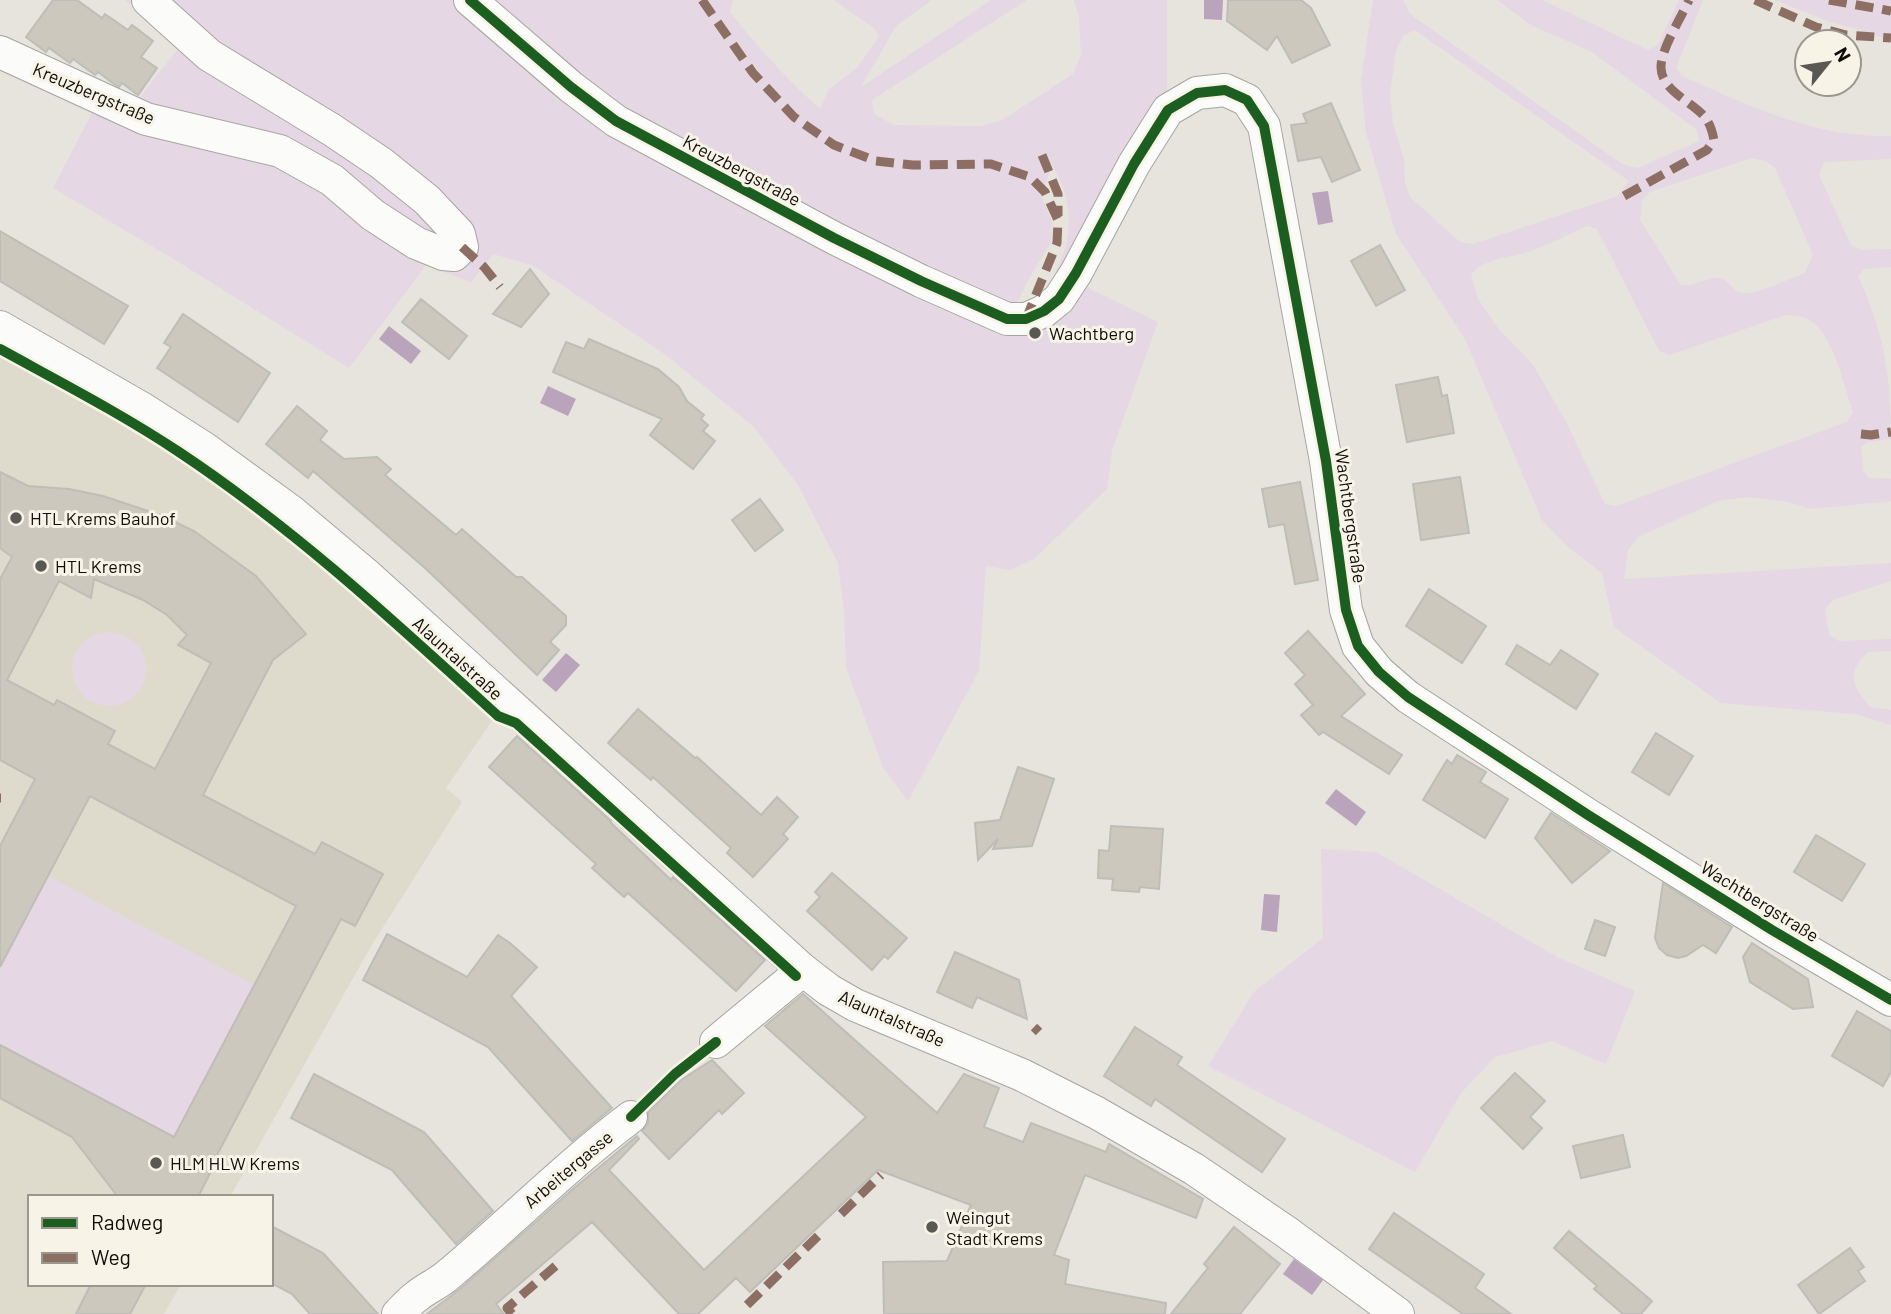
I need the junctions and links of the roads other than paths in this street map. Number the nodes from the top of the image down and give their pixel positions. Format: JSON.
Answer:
{"nodes":[{"id":1,"x":148,"y":0,"type":"edge"},
{"id":2,"x":470,"y":0,"type":"edge"},
{"id":3,"x":0,"y":52,"type":"edge"},
{"id":4,"x":1026,"y":319,"type":"joint"},
{"id":5,"x":0,"y":327,"type":"edge"},
{"id":6,"x":803,"y":970,"type":"junction"},
{"id":7,"x":1891,"y":1000,"type":"edge"},
{"id":8,"x":716,"y":1042,"type":"dead end"},
{"id":9,"x":631,"y":1117,"type":"dead end"},
{"id":10,"x":398,"y":1314,"type":"edge"},
{"id":11,"x":1398,"y":1314,"type":"edge"}],
"edges":[{"from":1,"to":3,"type":"street","name":"Kreuzbergstraße"},
{"from":2,"to":4,"type":"street","name":"Kreuzbergstraße"},
{"from":4,"to":7,"type":"street","name":"Wachtbergstraße"},
{"from":5,"to":6,"type":"street","name":"Alauntalstraße"},
{"from":6,"to":8,"type":"street"},
{"from":6,"to":11,"type":"street","name":"Alauntalstraße"},
{"from":9,"to":10,"type":"street","name":"Arbeitergasse"}]}
